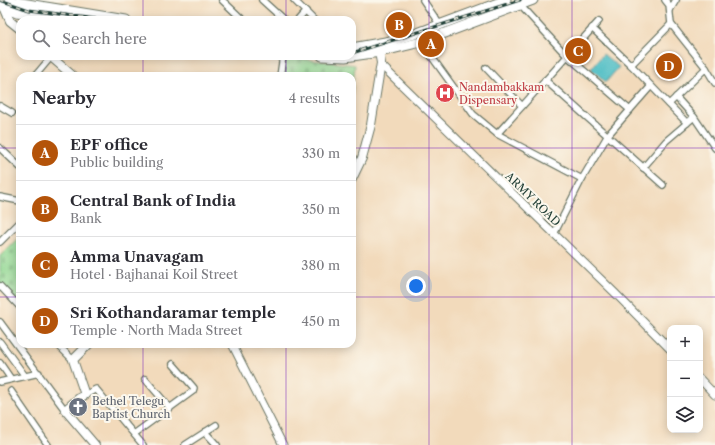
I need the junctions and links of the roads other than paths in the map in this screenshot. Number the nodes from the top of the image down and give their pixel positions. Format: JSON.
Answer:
{"nodes":[{"id":1,"x":222,"y":0,"type":"edge"},
{"id":2,"x":262,"y":0,"type":"edge"},
{"id":3,"x":294,"y":0,"type":"edge"},
{"id":4,"x":424,"y":0,"type":"edge"},
{"id":5,"x":506,"y":0,"type":"edge"},
{"id":6,"x":533,"y":0,"type":"edge"},
{"id":7,"x":665,"y":0,"type":"edge"},
{"id":8,"x":676,"y":0,"type":"edge"},
{"id":9,"x":520,"y":5,"type":"junction"},
{"id":10,"x":3,"y":6,"type":"edge"},
{"id":11,"x":306,"y":11,"type":"junction"},
{"id":12,"x":670,"y":11,"type":"junction"},
{"id":13,"x":37,"y":16,"type":"edge"},
{"id":14,"x":91,"y":16,"type":"edge"},
{"id":15,"x":239,"y":16,"type":"edge"},
{"id":16,"x":280,"y":16,"type":"edge"},
{"id":17,"x":302,"y":16,"type":"edge"},
{"id":18,"x":310,"y":16,"type":"edge"},
{"id":19,"x":599,"y":21,"type":"dead end"},
{"id":20,"x":456,"y":24,"type":"junction"},
{"id":21,"x":671,"y":24,"type":"junction"},
{"id":22,"x":440,"y":25,"type":"junction"},
{"id":23,"x":16,"y":26,"type":"edge"},
{"id":24,"x":592,"y":28,"type":"junction"},
{"id":25,"x":421,"y":42,"type":"junction"},
{"id":26,"x":356,"y":48,"type":"edge"},
{"id":27,"x":379,"y":48,"type":"junction"},
{"id":28,"x":356,"y":54,"type":"edge"},
{"id":29,"x":567,"y":56,"type":"junction"},
{"id":30,"x":48,"y":60,"type":"edge"},
{"id":31,"x":55,"y":60,"type":"edge"},
{"id":32,"x":282,"y":60,"type":"edge"},
{"id":33,"x":381,"y":65,"type":"junction"},
{"id":34,"x":630,"y":65,"type":"junction"},
{"id":35,"x":486,"y":68,"type":"dead end"},
{"id":36,"x":706,"y":68,"type":"junction"},
{"id":37,"x":38,"y":72,"type":"edge"},
{"id":38,"x":69,"y":72,"type":"edge"},
{"id":39,"x":280,"y":72,"type":"edge"},
{"id":40,"x":545,"y":80,"type":"junction"},
{"id":41,"x":715,"y":83,"type":"edge"},
{"id":42,"x":651,"y":86,"type":"junction"},
{"id":43,"x":676,"y":97,"type":"junction"},
{"id":44,"x":669,"y":104,"type":"junction"},
{"id":45,"x":0,"y":106,"type":"edge"},
{"id":46,"x":522,"y":106,"type":"junction"},
{"id":47,"x":630,"y":110,"type":"junction"},
{"id":48,"x":12,"y":113,"type":"dead end"},
{"id":49,"x":694,"y":117,"type":"junction"},
{"id":50,"x":687,"y":123,"type":"junction"},
{"id":51,"x":497,"y":134,"type":"junction"},
{"id":52,"x":608,"y":135,"type":"junction"},
{"id":53,"x":0,"y":148,"type":"edge"},
{"id":54,"x":715,"y":148,"type":"edge"},
{"id":55,"x":16,"y":163,"type":"edge"},
{"id":56,"x":643,"y":168,"type":"junction"},
{"id":57,"x":356,"y":171,"type":"edge"},
{"id":58,"x":582,"y":179,"type":"junction"},
{"id":59,"x":663,"y":185,"type":"dead end"},
{"id":60,"x":0,"y":197,"type":"edge"},
{"id":61,"x":16,"y":200,"type":"edge"},
{"id":62,"x":16,"y":226,"type":"edge"},
{"id":63,"x":554,"y":234,"type":"junction"},
{"id":64,"x":0,"y":242,"type":"edge"},
{"id":65,"x":0,"y":286,"type":"edge"},
{"id":66,"x":16,"y":302,"type":"edge"},
{"id":67,"x":0,"y":322,"type":"edge"},
{"id":68,"x":0,"y":342,"type":"edge"},
{"id":69,"x":16,"y":343,"type":"edge"},
{"id":70,"x":667,"y":346,"type":"edge"},
{"id":71,"x":20,"y":348,"type":"edge"},
{"id":72,"x":61,"y":348,"type":"edge"},
{"id":73,"x":85,"y":348,"type":"edge"},
{"id":74,"x":234,"y":348,"type":"edge"},
{"id":75,"x":73,"y":360,"type":"junction"},
{"id":76,"x":0,"y":363,"type":"edge"},
{"id":77,"x":173,"y":364,"type":"dead end"},
{"id":78,"x":39,"y":373,"type":"junction"},
{"id":79,"x":26,"y":376,"type":"junction"},
{"id":80,"x":11,"y":379,"type":"junction"},
{"id":81,"x":145,"y":379,"type":"dead end"},
{"id":82,"x":0,"y":382,"type":"edge"},
{"id":83,"x":703,"y":382,"type":"edge"},
{"id":84,"x":11,"y":391,"type":"dead end"},
{"id":85,"x":85,"y":395,"type":"junction"},
{"id":86,"x":715,"y":395,"type":"edge"},
{"id":87,"x":170,"y":408,"type":"junction"},
{"id":88,"x":65,"y":410,"type":"junction"},
{"id":89,"x":216,"y":425,"type":"dead end"},
{"id":90,"x":205,"y":432,"type":"junction"},
{"id":91,"x":134,"y":434,"type":"junction"},
{"id":92,"x":48,"y":445,"type":"edge"},
{"id":93,"x":95,"y":445,"type":"edge"},
{"id":94,"x":143,"y":445,"type":"edge"},
{"id":95,"x":184,"y":445,"type":"edge"},
{"id":96,"x":217,"y":445,"type":"edge"},
{"id":97,"x":283,"y":445,"type":"edge"}],
"edges":[{"from":1,"to":15,"type":"street"},
{"from":2,"to":16,"type":"street"},
{"from":3,"to":11,"type":"street"},
{"from":4,"to":22,"type":"street"},
{"from":5,"to":20,"type":"main road"},
{"from":6,"to":9,"type":"main road"},
{"from":7,"to":12,"type":"street"},
{"from":8,"to":12,"type":"street"},
{"from":9,"to":20,"type":"main road"},
{"from":9,"to":29,"type":"street"},
{"from":10,"to":13,"type":"main road"},
{"from":10,"to":14,"type":"main road"},
{"from":10,"to":23,"type":"main road"},
{"from":11,"to":17,"type":"street"},
{"from":11,"to":18,"type":"street"},
{"from":12,"to":21,"type":"street"},
{"from":19,"to":24,"type":"street"},
{"from":20,"to":22,"type":"main road"},
{"from":20,"to":25,"type":"main road"},
{"from":21,"to":34,"type":"street"},
{"from":21,"to":36,"type":"street"},
{"from":22,"to":27,"type":"main road"},
{"from":24,"to":29,"type":"street"},
{"from":24,"to":34,"type":"street"},
{"from":25,"to":27,"type":"main road"},
{"from":25,"to":51,"type":"street"},
{"from":26,"to":27,"type":"main road"},
{"from":27,"to":28,"type":"main road"},
{"from":27,"to":33,"type":"main road"},
{"from":29,"to":40,"type":"street"},
{"from":29,"to":47,"type":"street"},
{"from":30,"to":37,"type":"street"},
{"from":31,"to":38,"type":"main road"},
{"from":32,"to":39,"type":"street"},
{"from":33,"to":57,"type":"main road"},
{"from":33,"to":63,"type":"street","name":"ARMY ROAD"},
{"from":34,"to":42,"type":"street"},
{"from":35,"to":46,"type":"street"},
{"from":36,"to":41,"type":"street"},
{"from":36,"to":43,"type":"street"},
{"from":40,"to":46,"type":"street"},
{"from":40,"to":52,"type":"street"},
{"from":42,"to":44,"type":"street"},
{"from":42,"to":47,"type":"street"},
{"from":43,"to":44,"type":"street"},
{"from":43,"to":49,"type":"street"},
{"from":44,"to":50,"type":"street"},
{"from":45,"to":48,"type":"street"},
{"from":46,"to":51,"type":"street"},
{"from":47,"to":52,"type":"street"},
{"from":49,"to":50,"type":"street"},
{"from":49,"to":54,"type":"street"},
{"from":50,"to":56,"type":"street"},
{"from":51,"to":58,"type":"street"},
{"from":52,"to":56,"type":"street"},
{"from":52,"to":58,"type":"street"},
{"from":53,"to":55,"type":"street"},
{"from":56,"to":59,"type":"street"},
{"from":58,"to":63,"type":"street"},
{"from":60,"to":61,"type":"street"},
{"from":62,"to":64,"type":"street"},
{"from":63,"to":70,"type":"street","name":"ARMY ROAD"},
{"from":65,"to":66,"type":"street"},
{"from":67,"to":69,"type":"street"},
{"from":68,"to":79,"type":"street"},
{"from":71,"to":78,"type":"street"},
{"from":72,"to":75,"type":"street"},
{"from":73,"to":75,"type":"main road"},
{"from":74,"to":97,"type":"street"},
{"from":75,"to":85,"type":"main road"},
{"from":76,"to":80,"type":"street"},
{"from":77,"to":87,"type":"street"},
{"from":78,"to":79,"type":"street"},
{"from":78,"to":88,"type":"street"},
{"from":79,"to":80,"type":"street"},
{"from":80,"to":82,"type":"street"},
{"from":81,"to":87,"type":"street"},
{"from":83,"to":86,"type":"street"},
{"from":84,"to":92,"type":"street"},
{"from":85,"to":88,"type":"main road"},
{"from":85,"to":91,"type":"street"},
{"from":87,"to":91,"type":"street"},
{"from":88,"to":93,"type":"main road"},
{"from":89,"to":90,"type":"street"},
{"from":90,"to":95,"type":"street"},
{"from":90,"to":96,"type":"street"},
{"from":91,"to":94,"type":"street"}]}
